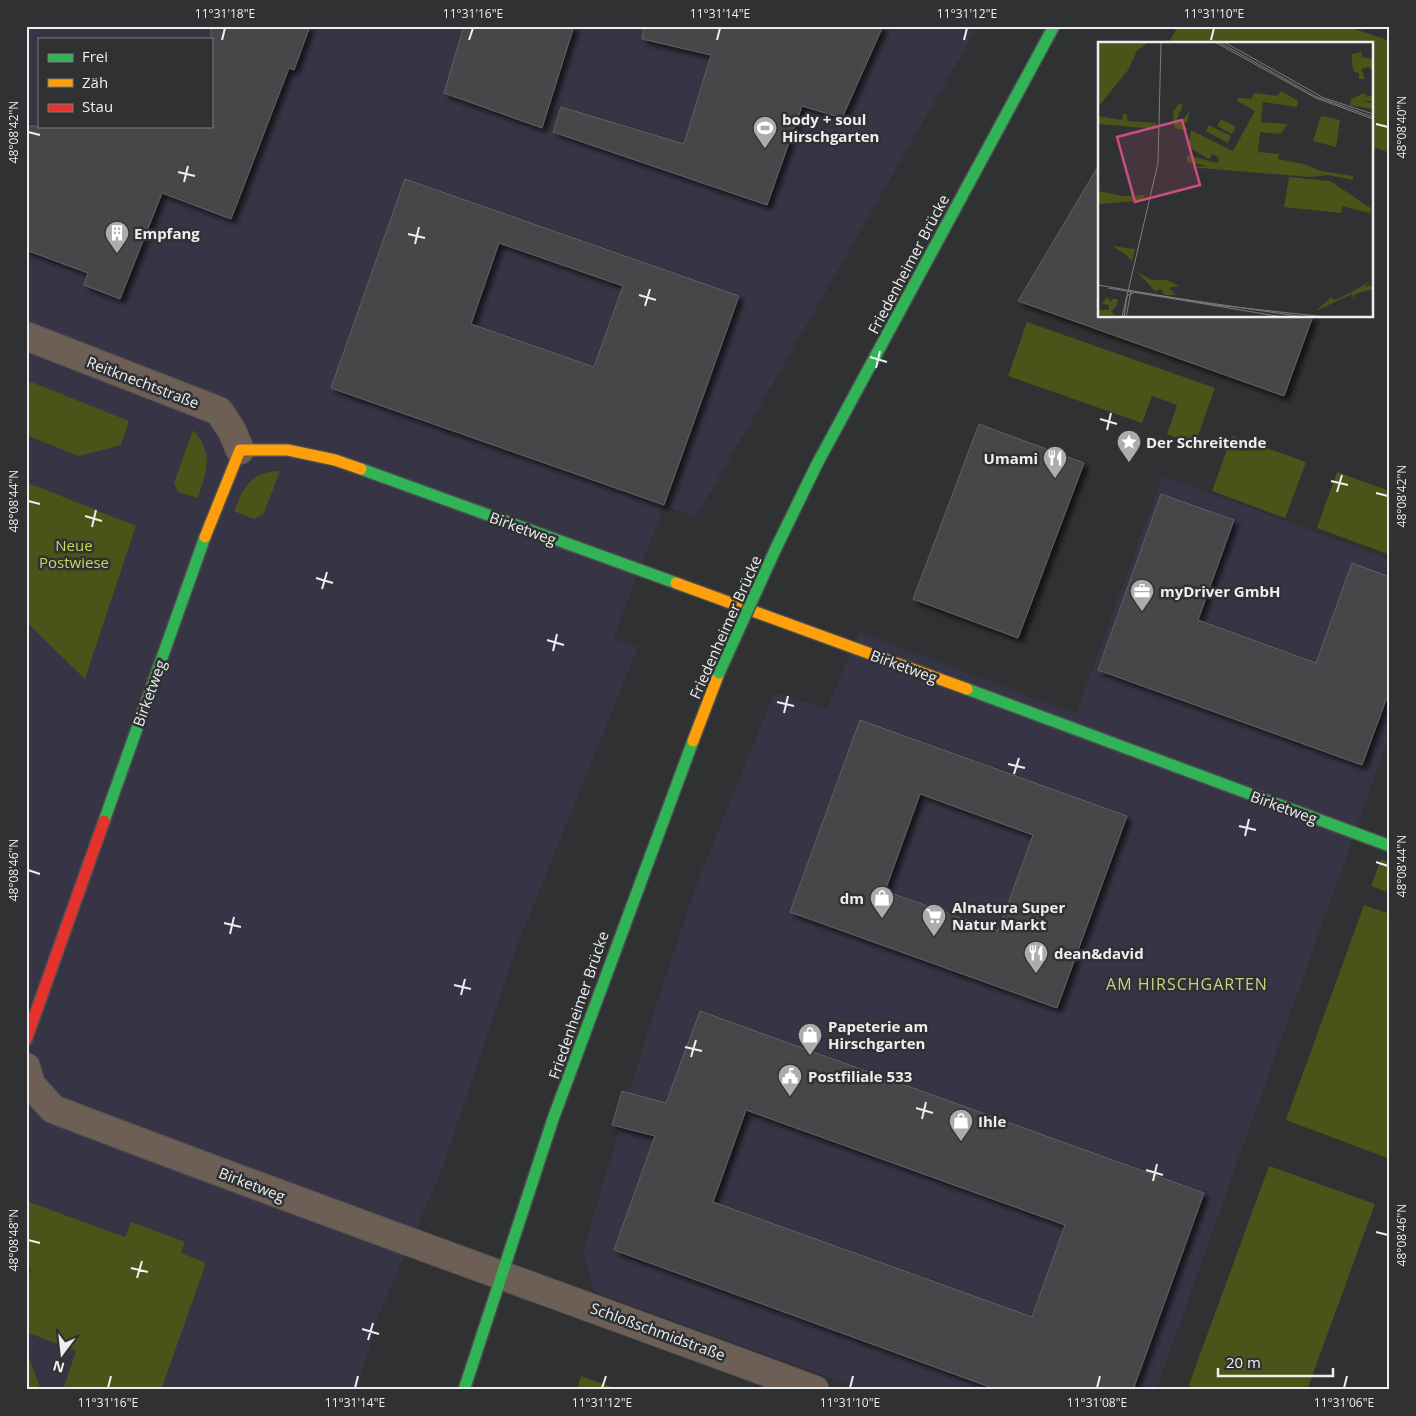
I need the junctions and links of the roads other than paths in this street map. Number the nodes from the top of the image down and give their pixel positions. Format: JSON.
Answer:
{"nodes":[{"id":1,"x":1054,"y":26,"type":"edge"},
{"id":2,"x":26,"y":336,"type":"edge"},
{"id":3,"x":240,"y":450,"type":"junction"},
{"id":4,"x":1390,"y":846,"type":"edge"},
{"id":5,"x":26,"y":1040,"type":"edge"},
{"id":6,"x":26,"y":1067,"type":"edge"},
{"id":7,"x":500,"y":1274,"type":"junction"},
{"id":8,"x":464,"y":1390,"type":"edge"},
{"id":9,"x":815,"y":1390,"type":"edge"}],
"edges":[{"from":1,"to":7,"type":"street","name":"Friedenheimer Brücke","bridge":true},
{"from":2,"to":3,"type":"street","name":"Reitknechtstraße"},
{"from":3,"to":4,"type":"street","name":"Birketweg"},
{"from":3,"to":5,"type":"street","name":"Birketweg"},
{"from":6,"to":7,"type":"street","name":"Birketweg"},
{"from":7,"to":8,"type":"street","name":"Friedenheimer Brücke"},
{"from":7,"to":9,"type":"street","name":"Schloßschmidstraße"}]}
